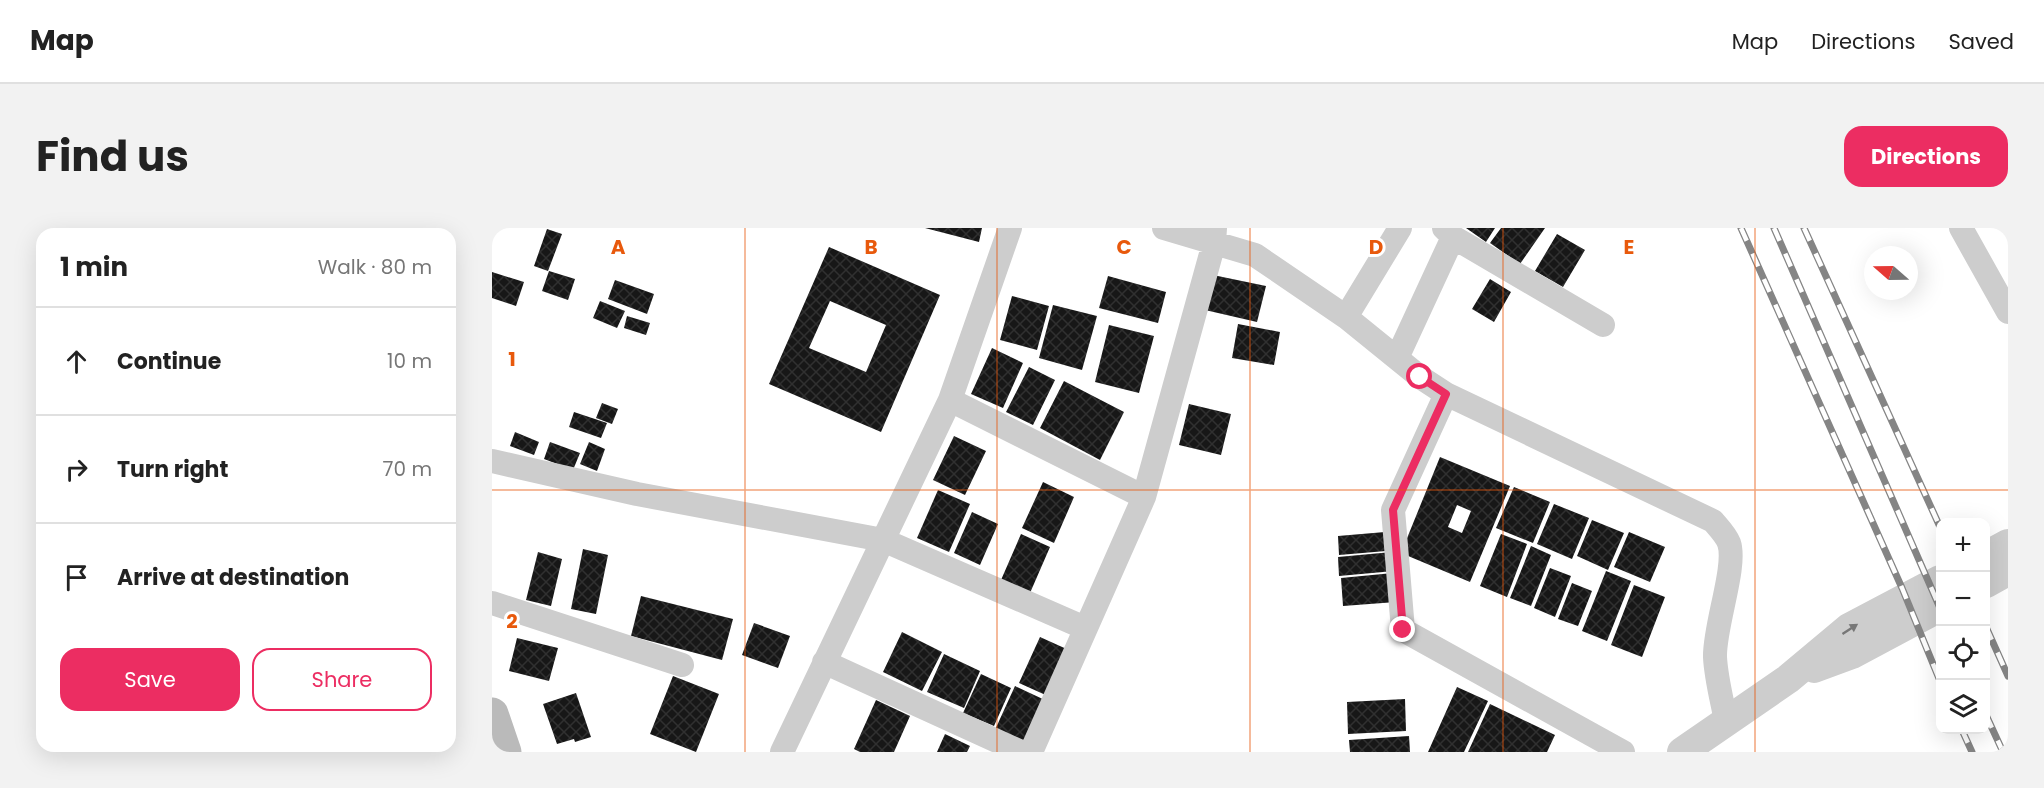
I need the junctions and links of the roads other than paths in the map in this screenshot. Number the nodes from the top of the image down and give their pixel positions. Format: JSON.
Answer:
{"nodes":[{"id":1,"x":1010,"y":228,"type":"edge"},
{"id":2,"x":1164,"y":228,"type":"edge"},
{"id":3,"x":1400,"y":228,"type":"edge"},
{"id":4,"x":1968,"y":232,"type":"edge"},
{"id":5,"x":1448,"y":233,"type":"edge"},
{"id":6,"x":1214,"y":236,"type":"edge"},
{"id":7,"x":2008,"y":312,"type":"edge"},
{"id":8,"x":1346,"y":316,"type":"junction"},
{"id":9,"x":1603,"y":326,"type":"dead end"},
{"id":10,"x":1397,"y":358,"type":"junction"},
{"id":11,"x":1446,"y":394,"type":"junction"},
{"id":12,"x":950,"y":400,"type":"junction"},
{"id":13,"x":492,"y":461,"type":"edge"},
{"id":14,"x":1144,"y":497,"type":"junction"},
{"id":15,"x":883,"y":540,"type":"junction"},
{"id":16,"x":2008,"y":544,"type":"edge"},
{"id":17,"x":1990,"y":554,"type":"edge"},
{"id":18,"x":2008,"y":571,"type":"edge"},
{"id":19,"x":1990,"y":581,"type":"edge"},
{"id":20,"x":1936,"y":583,"type":"edge"},
{"id":21,"x":492,"y":603,"type":"edge"},
{"id":22,"x":1936,"y":610,"type":"edge"},
{"id":23,"x":1085,"y":628,"type":"junction"},
{"id":24,"x":824,"y":662,"type":"junction"},
{"id":25,"x":682,"y":665,"type":"dead end"},
{"id":26,"x":1788,"y":678,"type":"junction"},
{"id":27,"x":492,"y":714,"type":"edge"},
{"id":28,"x":1726,"y":721,"type":"junction"},
{"id":29,"x":505,"y":752,"type":"edge"},
{"id":30,"x":782,"y":752,"type":"edge"},
{"id":31,"x":1022,"y":752,"type":"edge"},
{"id":32,"x":1031,"y":752,"type":"edge"},
{"id":33,"x":1623,"y":752,"type":"edge"},
{"id":34,"x":1682,"y":752,"type":"edge"}],
"edges":[{"from":1,"to":12,"type":"street"},
{"from":2,"to":6,"type":"street"},
{"from":3,"to":8,"type":"street"},
{"from":4,"to":7,"type":"street"},
{"from":5,"to":9,"type":"street"},
{"from":5,"to":10,"type":"street"},
{"from":6,"to":8,"type":"street"},
{"from":6,"to":14,"type":"street"},
{"from":8,"to":10,"type":"street"},
{"from":10,"to":11,"type":"street"},
{"from":11,"to":28,"type":"street"},
{"from":11,"to":33,"type":"street"},
{"from":12,"to":14,"type":"street"},
{"from":12,"to":15,"type":"street"},
{"from":13,"to":15,"type":"street"},
{"from":14,"to":23,"type":"street"},
{"from":15,"to":23,"type":"street"},
{"from":15,"to":24,"type":"street"},
{"from":16,"to":17,"type":"street"},
{"from":18,"to":19,"type":"street"},
{"from":26,"to":20,"type":"street","one_way":true},
{"from":21,"to":25,"type":"street"},
{"from":22,"to":26,"type":"street"},
{"from":23,"to":32,"type":"street"},
{"from":24,"to":30,"type":"street"},
{"from":24,"to":31,"type":"street"},
{"from":26,"to":28,"type":"street"},
{"from":27,"to":29,"type":"main road"},
{"from":28,"to":34,"type":"street"}]}
